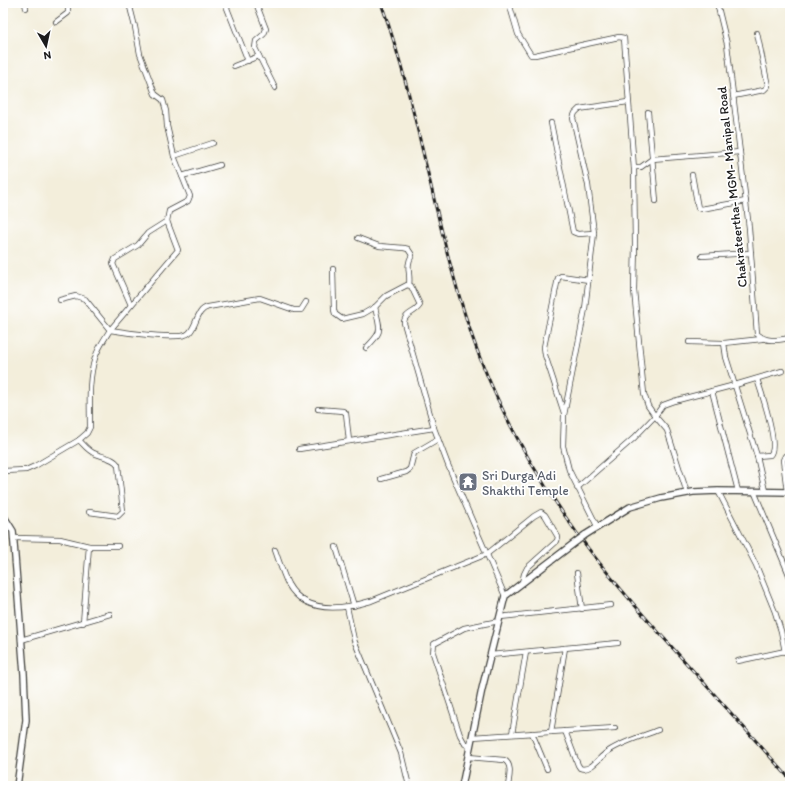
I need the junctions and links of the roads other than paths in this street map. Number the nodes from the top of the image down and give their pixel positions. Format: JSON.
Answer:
{"nodes":[{"id":1,"x":68,"y":3,"type":"edge"},
{"id":2,"x":129,"y":3,"type":"edge"},
{"id":3,"x":225,"y":3,"type":"edge"},
{"id":4,"x":256,"y":3,"type":"edge"},
{"id":5,"x":510,"y":3,"type":"edge"},
{"id":6,"x":717,"y":3,"type":"edge"},
{"id":7,"x":56,"y":22,"type":"dead end"},
{"id":8,"x":757,"y":33,"type":"dead end"},
{"id":9,"x":259,"y":56,"type":"junction"},
{"id":10,"x":248,"y":61,"type":"junction"},
{"id":11,"x":234,"y":66,"type":"dead end"},
{"id":12,"x":275,"y":88,"type":"dead end"},
{"id":13,"x":733,"y":96,"type":"junction"},
{"id":14,"x":628,"y":102,"type":"junction"},
{"id":15,"x":648,"y":112,"type":"dead end"},
{"id":16,"x":551,"y":124,"type":"dead end"},
{"id":17,"x":213,"y":143,"type":"dead end"},
{"id":18,"x":740,"y":152,"type":"junction"},
{"id":19,"x":174,"y":156,"type":"junction"},
{"id":20,"x":652,"y":159,"type":"junction"},
{"id":21,"x":220,"y":165,"type":"dead end"},
{"id":22,"x":634,"y":167,"type":"junction"},
{"id":23,"x":692,"y":175,"type":"dead end"},
{"id":24,"x":182,"y":176,"type":"junction"},
{"id":25,"x":656,"y":201,"type":"dead end"},
{"id":26,"x":746,"y":201,"type":"junction"},
{"id":27,"x":167,"y":221,"type":"junction"},
{"id":28,"x":594,"y":233,"type":"junction"},
{"id":29,"x":358,"y":238,"type":"dead end"},
{"id":30,"x":751,"y":254,"type":"junction"},
{"id":31,"x":702,"y":256,"type":"dead end"},
{"id":32,"x":333,"y":269,"type":"dead end"},
{"id":33,"x":589,"y":280,"type":"junction"},
{"id":34,"x":409,"y":285,"type":"junction"},
{"id":35,"x":60,"y":300,"type":"dead end"},
{"id":36,"x":306,"y":302,"type":"dead end"},
{"id":37,"x":131,"y":305,"type":"junction"},
{"id":38,"x":375,"y":308,"type":"junction"},
{"id":39,"x":110,"y":330,"type":"junction"},
{"id":40,"x":790,"y":338,"type":"edge"},
{"id":41,"x":762,"y":339,"type":"junction"},
{"id":42,"x":689,"y":342,"type":"dead end"},
{"id":43,"x":724,"y":343,"type":"junction"},
{"id":44,"x":366,"y":348,"type":"dead end"},
{"id":45,"x":782,"y":371,"type":"dead end"},
{"id":46,"x":757,"y":378,"type":"junction"},
{"id":47,"x":735,"y":386,"type":"junction"},
{"id":48,"x":712,"y":391,"type":"junction"},
{"id":49,"x":318,"y":409,"type":"dead end"},
{"id":50,"x":564,"y":415,"type":"junction"},
{"id":51,"x":655,"y":416,"type":"junction"},
{"id":52,"x":434,"y":428,"type":"junction"},
{"id":53,"x":438,"y":439,"type":"junction"},
{"id":54,"x":79,"y":440,"type":"junction"},
{"id":55,"x":349,"y":441,"type":"junction"},
{"id":56,"x":299,"y":449,"type":"dead end"},
{"id":57,"x":790,"y":455,"type":"edge"},
{"id":58,"x":757,"y":456,"type":"junction"},
{"id":59,"x":3,"y":471,"type":"edge"},
{"id":60,"x":380,"y":479,"type":"dead end"},
{"id":61,"x":577,"y":488,"type":"junction"},
{"id":62,"x":718,"y":491,"type":"junction"},
{"id":63,"x":738,"y":491,"type":"junction"},
{"id":64,"x":754,"y":491,"type":"junction"},
{"id":65,"x":765,"y":491,"type":"junction"},
{"id":66,"x":788,"y":492,"type":"edge"},
{"id":67,"x":687,"y":493,"type":"junction"},
{"id":68,"x":89,"y":512,"type":"dead end"},
{"id":69,"x":3,"y":515,"type":"edge"},
{"id":70,"x":598,"y":528,"type":"junction"},
{"id":71,"x":14,"y":538,"type":"junction"},
{"id":72,"x":89,"y":546,"type":"junction"},
{"id":73,"x":118,"y":546,"type":"dead end"},
{"id":74,"x":336,"y":547,"type":"dead end"},
{"id":75,"x":275,"y":550,"type":"dead end"},
{"id":76,"x":487,"y":554,"type":"junction"},
{"id":77,"x":577,"y":573,"type":"dead end"},
{"id":78,"x":790,"y":577,"type":"edge"},
{"id":79,"x":522,"y":583,"type":"junction"},
{"id":80,"x":505,"y":596,"type":"junction"},
{"id":81,"x":611,"y":605,"type":"dead end"},
{"id":82,"x":354,"y":606,"type":"junction"},
{"id":83,"x":346,"y":607,"type":"junction"},
{"id":84,"x":582,"y":609,"type":"junction"},
{"id":85,"x":110,"y":614,"type":"dead end"},
{"id":86,"x":499,"y":619,"type":"junction"},
{"id":87,"x":83,"y":623,"type":"junction"},
{"id":88,"x":22,"y":640,"type":"junction"},
{"id":89,"x":618,"y":643,"type":"dead end"},
{"id":90,"x":565,"y":648,"type":"junction"},
{"id":91,"x":790,"y":650,"type":"edge"},
{"id":92,"x":526,"y":652,"type":"junction"},
{"id":93,"x":785,"y":652,"type":"junction"},
{"id":94,"x":490,"y":655,"type":"junction"},
{"id":95,"x":738,"y":661,"type":"dead end"},
{"id":96,"x":615,"y":728,"type":"dead end"},
{"id":97,"x":658,"y":730,"type":"dead end"},
{"id":98,"x":565,"y":731,"type":"junction"},
{"id":99,"x":551,"y":732,"type":"junction"},
{"id":100,"x":532,"y":733,"type":"junction"},
{"id":101,"x":512,"y":734,"type":"junction"},
{"id":102,"x":472,"y":737,"type":"junction"},
{"id":103,"x":470,"y":747,"type":"junction"},
{"id":104,"x":468,"y":757,"type":"junction"},
{"id":105,"x":547,"y":769,"type":"dead end"},
{"id":106,"x":17,"y":786,"type":"edge"},
{"id":107,"x":409,"y":786,"type":"edge"},
{"id":108,"x":462,"y":786,"type":"edge"},
{"id":109,"x":508,"y":786,"type":"edge"}],
"edges":[{"from":1,"to":7,"type":"street"},
{"from":2,"to":19,"type":"street"},
{"from":3,"to":10,"type":"street"},
{"from":4,"to":9,"type":"street"},
{"from":5,"to":14,"type":"street"},
{"from":6,"to":13,"type":"street","name":"Chakrateertha- MGM- Manipal Road"},
{"from":8,"to":13,"type":"street"},
{"from":9,"to":10,"type":"street"},
{"from":9,"to":12,"type":"street"},
{"from":10,"to":11,"type":"street"},
{"from":13,"to":18,"type":"street","name":"Chakrateertha- MGM- Manipal Road"},
{"from":14,"to":22,"type":"street"},
{"from":14,"to":28,"type":"street"},
{"from":15,"to":20,"type":"street"},
{"from":16,"to":28,"type":"street"},
{"from":17,"to":19,"type":"street"},
{"from":18,"to":20,"type":"street"},
{"from":18,"to":26,"type":"street","name":"Chakrateertha- MGM- Manipal Road"},
{"from":19,"to":24,"type":"street"},
{"from":20,"to":22,"type":"street"},
{"from":20,"to":25,"type":"street"},
{"from":21,"to":24,"type":"street"},
{"from":22,"to":51,"type":"street"},
{"from":23,"to":26,"type":"street"},
{"from":24,"to":27,"type":"street"},
{"from":26,"to":30,"type":"street","name":"Chakrateertha- MGM- Manipal Road"},
{"from":27,"to":37,"type":"street"},
{"from":27,"to":37,"type":"street"},
{"from":28,"to":33,"type":"street"},
{"from":29,"to":34,"type":"street"},
{"from":30,"to":31,"type":"street"},
{"from":30,"to":41,"type":"street","name":"Chakrateertha- MGM- Manipal Road"},
{"from":32,"to":38,"type":"street"},
{"from":33,"to":50,"type":"street"},
{"from":33,"to":50,"type":"street"},
{"from":34,"to":38,"type":"street"},
{"from":34,"to":52,"type":"street"},
{"from":35,"to":39,"type":"street"},
{"from":36,"to":39,"type":"street"},
{"from":37,"to":39,"type":"street"},
{"from":38,"to":44,"type":"street"},
{"from":39,"to":54,"type":"street"},
{"from":40,"to":41,"type":"street"},
{"from":41,"to":43,"type":"street"},
{"from":42,"to":43,"type":"street"},
{"from":43,"to":47,"type":"street"},
{"from":45,"to":46,"type":"street"},
{"from":46,"to":47,"type":"street"},
{"from":46,"to":58,"type":"street"},
{"from":47,"to":48,"type":"street"},
{"from":47,"to":58,"type":"street"},
{"from":48,"to":51,"type":"street"},
{"from":48,"to":63,"type":"street"},
{"from":49,"to":55,"type":"street"},
{"from":50,"to":61,"type":"street"},
{"from":51,"to":61,"type":"street"},
{"from":51,"to":67,"type":"street"},
{"from":52,"to":53,"type":"street"},
{"from":52,"to":55,"type":"street"},
{"from":53,"to":60,"type":"street"},
{"from":53,"to":76,"type":"street"},
{"from":54,"to":59,"type":"street"},
{"from":54,"to":68,"type":"street"},
{"from":55,"to":56,"type":"street"},
{"from":57,"to":66,"type":"street"},
{"from":58,"to":65,"type":"street"},
{"from":61,"to":70,"type":"street"},
{"from":62,"to":63,"type":"street"},
{"from":62,"to":67,"type":"street"},
{"from":62,"to":93,"type":"street"},
{"from":63,"to":64,"type":"street"},
{"from":64,"to":65,"type":"street"},
{"from":64,"to":78,"type":"street"},
{"from":65,"to":66,"type":"street"},
{"from":67,"to":70,"type":"street"},
{"from":69,"to":71,"type":"street"},
{"from":70,"to":79,"type":"street","bridge":true},
{"from":71,"to":72,"type":"street"},
{"from":71,"to":88,"type":"street"},
{"from":72,"to":73,"type":"street"},
{"from":72,"to":87,"type":"street"},
{"from":74,"to":82,"type":"street"},
{"from":75,"to":83,"type":"street"},
{"from":76,"to":79,"type":"street"},
{"from":76,"to":80,"type":"street"},
{"from":76,"to":82,"type":"street"},
{"from":77,"to":84,"type":"street"},
{"from":79,"to":80,"type":"street"},
{"from":80,"to":86,"type":"street"},
{"from":81,"to":84,"type":"street"},
{"from":82,"to":83,"type":"street"},
{"from":83,"to":107,"type":"street"},
{"from":84,"to":86,"type":"street"},
{"from":85,"to":87,"type":"street"},
{"from":86,"to":94,"type":"street"},
{"from":86,"to":103,"type":"street"},
{"from":87,"to":88,"type":"street"},
{"from":88,"to":106,"type":"street"},
{"from":89,"to":90,"type":"street"},
{"from":90,"to":92,"type":"street"},
{"from":90,"to":99,"type":"street"},
{"from":91,"to":93,"type":"street"},
{"from":92,"to":94,"type":"street"},
{"from":92,"to":101,"type":"street"},
{"from":93,"to":95,"type":"street"},
{"from":94,"to":102,"type":"street"},
{"from":96,"to":98,"type":"street"},
{"from":97,"to":98,"type":"street"},
{"from":98,"to":99,"type":"street"},
{"from":99,"to":100,"type":"street"},
{"from":100,"to":101,"type":"street"},
{"from":100,"to":105,"type":"street"},
{"from":101,"to":102,"type":"street"},
{"from":102,"to":103,"type":"street"},
{"from":103,"to":104,"type":"street"},
{"from":104,"to":108,"type":"street"},
{"from":104,"to":109,"type":"street"}]}
